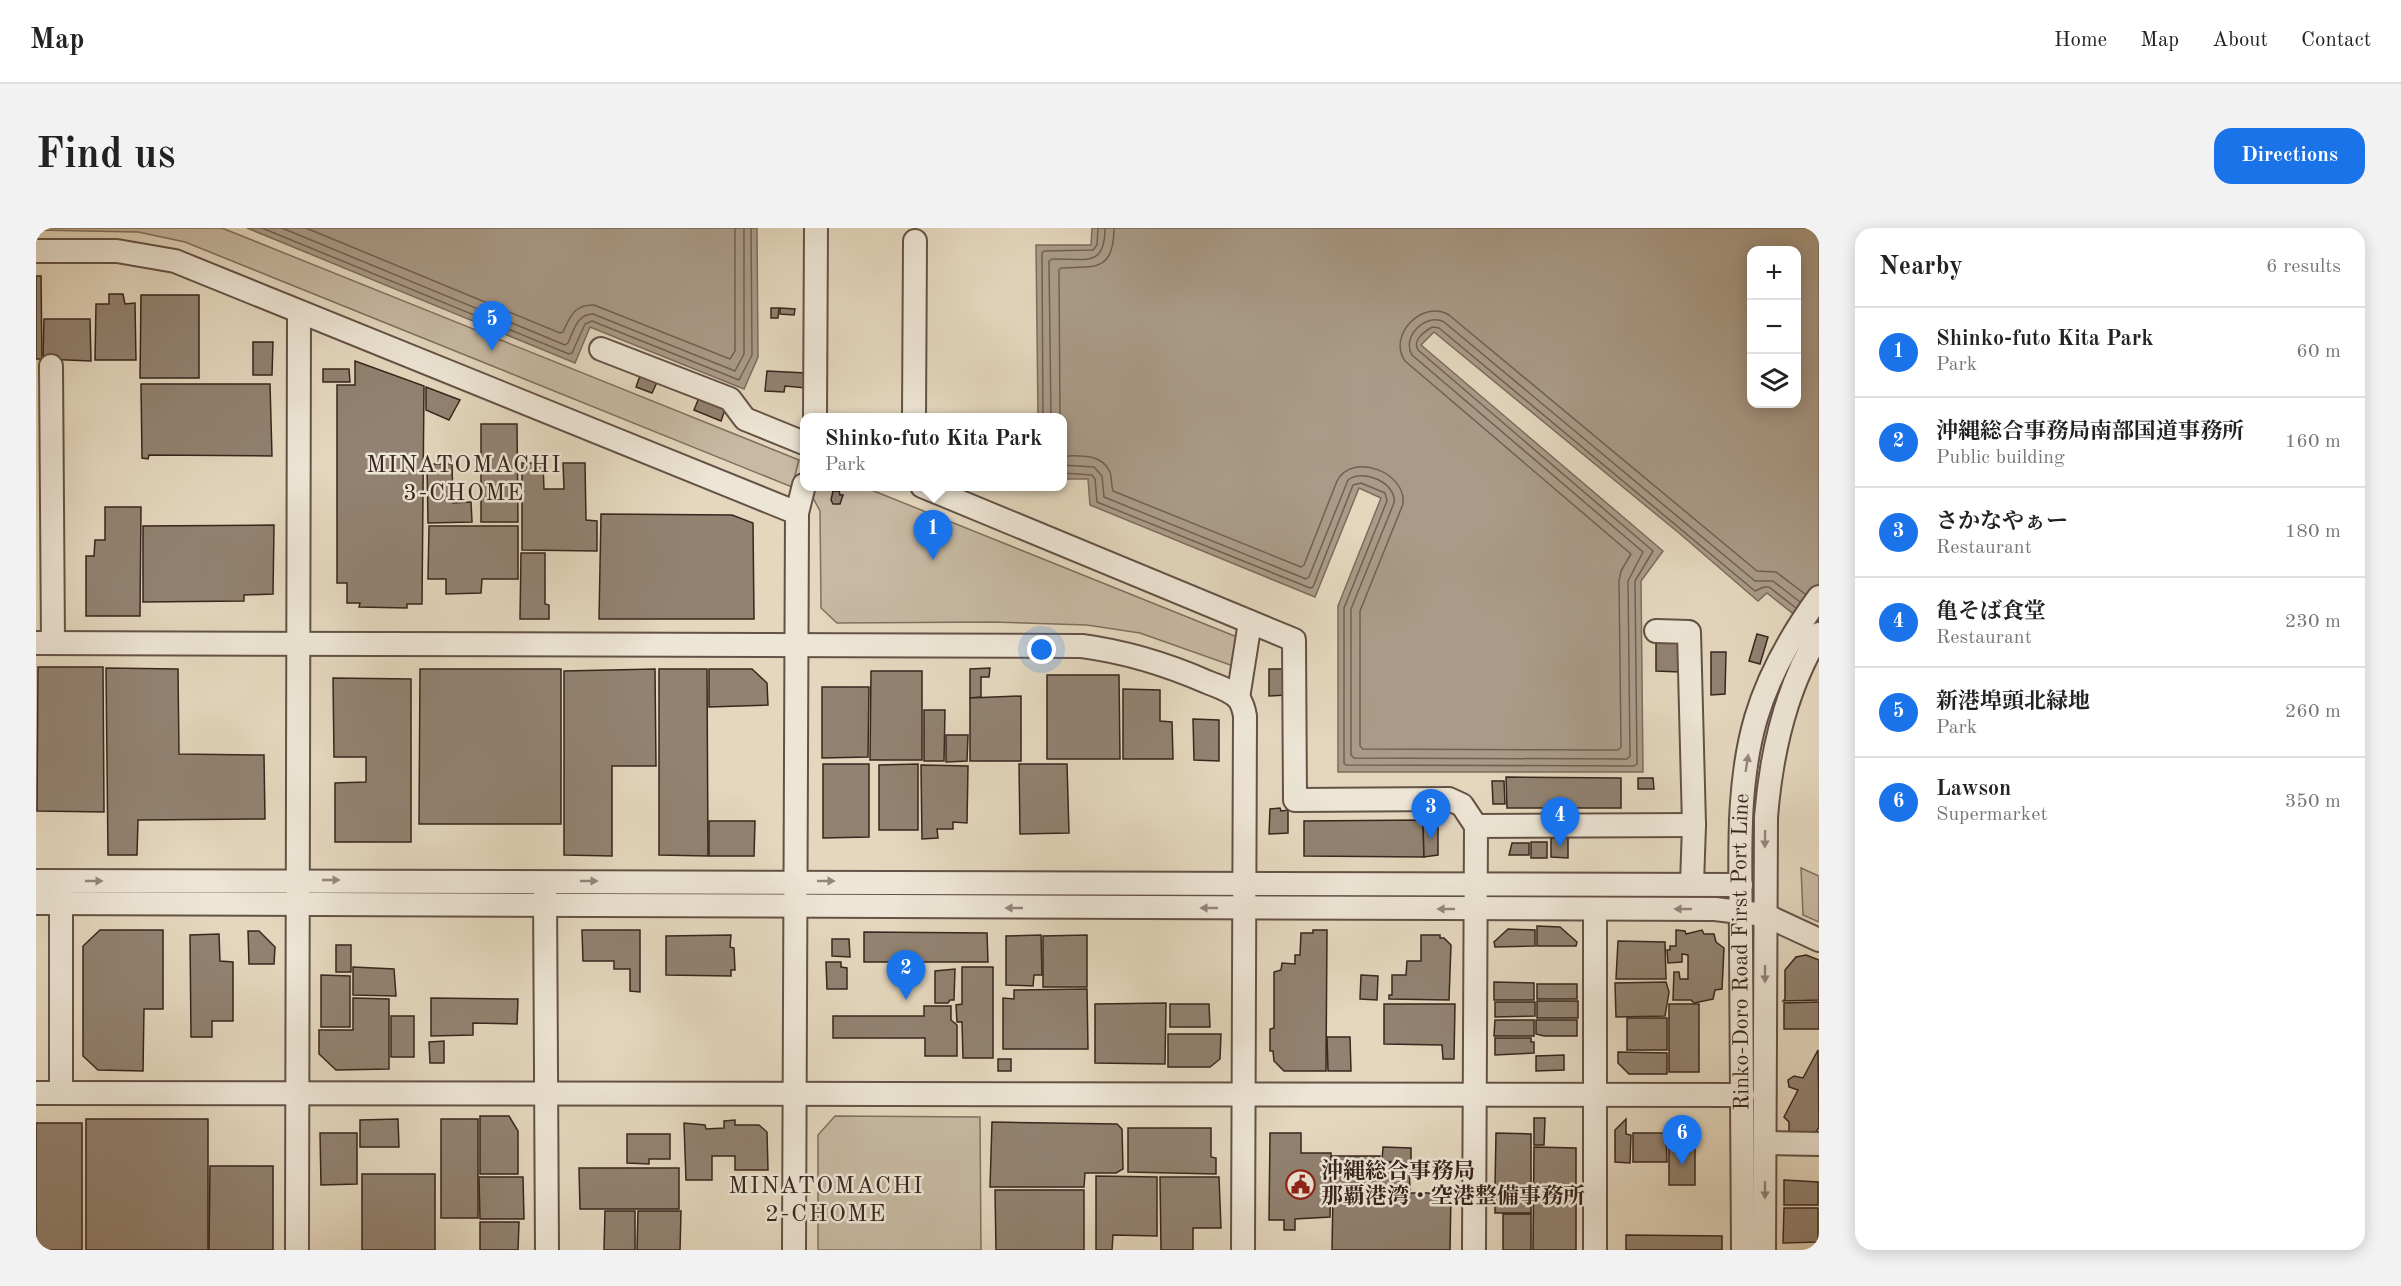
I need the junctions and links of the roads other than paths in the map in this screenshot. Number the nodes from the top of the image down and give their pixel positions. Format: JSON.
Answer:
{"nodes":[{"id":1,"x":816,"y":228,"type":"edge"},
{"id":2,"x":915,"y":241,"type":"dead end"},
{"id":3,"x":36,"y":250,"type":"edge"},
{"id":4,"x":298,"y":312,"type":"junction"},
{"id":5,"x":601,"y":349,"type":"dead end"},
{"id":6,"x":51,"y":366,"type":"dead end"},
{"id":7,"x":814,"y":413,"type":"edge"},
{"id":8,"x":914,"y":413,"type":"edge"},
{"id":9,"x":800,"y":441,"type":"edge"},
{"id":10,"x":802,"y":491,"type":"edge"},
{"id":11,"x":934,"y":491,"type":"edge"},
{"id":12,"x":796,"y":513,"type":"junction"},
{"id":13,"x":1819,"y":597,"type":"edge"},
{"id":14,"x":1250,"y":622,"type":"junction"},
{"id":15,"x":1656,"y":631,"type":"dead end"},
{"id":16,"x":1819,"y":634,"type":"edge"},
{"id":17,"x":45,"y":643,"type":"edge"},
{"id":18,"x":298,"y":644,"type":"junction"},
{"id":19,"x":796,"y":644,"type":"junction"},
{"id":20,"x":1238,"y":698,"type":"junction"},
{"id":21,"x":1694,"y":825,"type":"junction"},
{"id":22,"x":1476,"y":826,"type":"junction"},
{"id":23,"x":298,"y":880,"type":"junction"},
{"id":24,"x":36,"y":881,"type":"edge"},
{"id":25,"x":60,"y":881,"type":"junction"},
{"id":26,"x":545,"y":881,"type":"junction"},
{"id":27,"x":795,"y":881,"type":"junction"},
{"id":28,"x":1244,"y":884,"type":"junction"},
{"id":29,"x":1476,"y":884,"type":"junction"},
{"id":30,"x":1692,"y":884,"type":"junction"},
{"id":31,"x":1741,"y":885,"type":"junction"},
{"id":32,"x":36,"y":903,"type":"edge"},
{"id":33,"x":61,"y":904,"type":"junction"},
{"id":34,"x":298,"y":905,"type":"junction"},
{"id":35,"x":545,"y":906,"type":"junction"},
{"id":36,"x":795,"y":907,"type":"junction"},
{"id":37,"x":1244,"y":909,"type":"junction"},
{"id":38,"x":1476,"y":909,"type":"junction"},
{"id":39,"x":1595,"y":910,"type":"junction"},
{"id":40,"x":1741,"y":913,"type":"junction"},
{"id":41,"x":1765,"y":915,"type":"junction"},
{"id":42,"x":1819,"y":939,"type":"edge"},
{"id":43,"x":36,"y":1093,"type":"edge"},
{"id":44,"x":61,"y":1093,"type":"junction"},
{"id":45,"x":298,"y":1093,"type":"junction"},
{"id":46,"x":546,"y":1094,"type":"junction"},
{"id":47,"x":794,"y":1094,"type":"junction"},
{"id":48,"x":1244,"y":1094,"type":"junction"},
{"id":49,"x":1474,"y":1095,"type":"junction"},
{"id":50,"x":1595,"y":1095,"type":"junction"},
{"id":51,"x":1743,"y":1095,"type":"junction"},
{"id":52,"x":1765,"y":1143,"type":"junction"},
{"id":53,"x":1819,"y":1144,"type":"edge"},
{"id":54,"x":297,"y":1250,"type":"edge"},
{"id":55,"x":547,"y":1250,"type":"edge"},
{"id":56,"x":794,"y":1250,"type":"edge"},
{"id":57,"x":1244,"y":1250,"type":"edge"},
{"id":58,"x":1474,"y":1250,"type":"edge"},
{"id":59,"x":1595,"y":1250,"type":"edge"},
{"id":60,"x":1743,"y":1250,"type":"edge"},
{"id":61,"x":1764,"y":1250,"type":"edge"}],
"edges":[{"from":1,"to":7,"type":"street"},
{"from":2,"to":8,"type":"street"},
{"from":3,"to":4,"type":"street"},
{"from":4,"to":12,"type":"street"},
{"from":4,"to":18,"type":"street"},
{"from":5,"to":9,"type":"street"},
{"from":6,"to":17,"type":"street"},
{"from":10,"to":12,"type":"street"},
{"from":11,"to":14,"type":"street"},
{"from":12,"to":19,"type":"street"},
{"from":31,"to":13,"type":"street","name":"Rinko-Doro Road First Port Line","one_way":true},
{"from":14,"to":20,"type":"street"},
{"from":14,"to":22,"type":"street"},
{"from":15,"to":21,"type":"street"},
{"from":16,"to":41,"type":"street","name":"Rinko-Doro Road First Port Line","one_way":true},
{"from":17,"to":18,"type":"street"},
{"from":18,"to":19,"type":"street"},
{"from":18,"to":23,"type":"street"},
{"from":19,"to":20,"type":"street"},
{"from":19,"to":27,"type":"street"},
{"from":20,"to":28,"type":"street"},
{"from":21,"to":22,"type":"street"},
{"from":21,"to":30,"type":"street"},
{"from":22,"to":29,"type":"street"},
{"from":25,"to":23,"type":"street","one_way":true},
{"from":23,"to":26,"type":"street","one_way":true},
{"from":23,"to":34,"type":"street"},
{"from":24,"to":25,"type":"street"},
{"from":25,"to":33,"type":"street"},
{"from":26,"to":27,"type":"street","one_way":true},
{"from":26,"to":35,"type":"street"},
{"from":27,"to":28,"type":"street","one_way":true},
{"from":27,"to":36,"type":"street"},
{"from":28,"to":29,"type":"street"},
{"from":28,"to":37,"type":"street"},
{"from":29,"to":30,"type":"street"},
{"from":29,"to":38,"type":"street"},
{"from":30,"to":31,"type":"street"},
{"from":31,"to":40,"type":"street","name":"Rinko-Doro Road First Port Line"},
{"from":31,"to":41,"type":"street"},
{"from":32,"to":33,"type":"street"},
{"from":33,"to":34,"type":"street"},
{"from":33,"to":44,"type":"street"},
{"from":34,"to":35,"type":"street"},
{"from":34,"to":45,"type":"street"},
{"from":35,"to":36,"type":"street"},
{"from":35,"to":46,"type":"street"},
{"from":37,"to":36,"type":"street","one_way":true},
{"from":36,"to":47,"type":"street"},
{"from":38,"to":37,"type":"street","one_way":true},
{"from":37,"to":48,"type":"street"},
{"from":38,"to":39,"type":"street"},
{"from":38,"to":49,"type":"street"},
{"from":40,"to":39,"type":"street","one_way":true},
{"from":39,"to":50,"type":"street"},
{"from":40,"to":41,"type":"street"},
{"from":40,"to":51,"type":"street","name":"Rinko-Doro Road First Port Line"},
{"from":41,"to":42,"type":"street"},
{"from":41,"to":52,"type":"street","name":"Rinko-Doro Road First Port Line","one_way":true},
{"from":43,"to":44,"type":"street"},
{"from":44,"to":45,"type":"street"},
{"from":45,"to":46,"type":"street"},
{"from":45,"to":54,"type":"street"},
{"from":46,"to":47,"type":"street"},
{"from":46,"to":55,"type":"street"},
{"from":47,"to":48,"type":"street"},
{"from":47,"to":56,"type":"street"},
{"from":48,"to":49,"type":"street"},
{"from":48,"to":57,"type":"street"},
{"from":49,"to":50,"type":"street"},
{"from":49,"to":58,"type":"street"},
{"from":50,"to":51,"type":"street"},
{"from":50,"to":59,"type":"street"},
{"from":51,"to":60,"type":"street","name":"Rinko-Doro Road First Port Line"},
{"from":52,"to":53,"type":"street"},
{"from":52,"to":61,"type":"street","name":"Rinko-Doro Road First Port Line","one_way":true}]}
